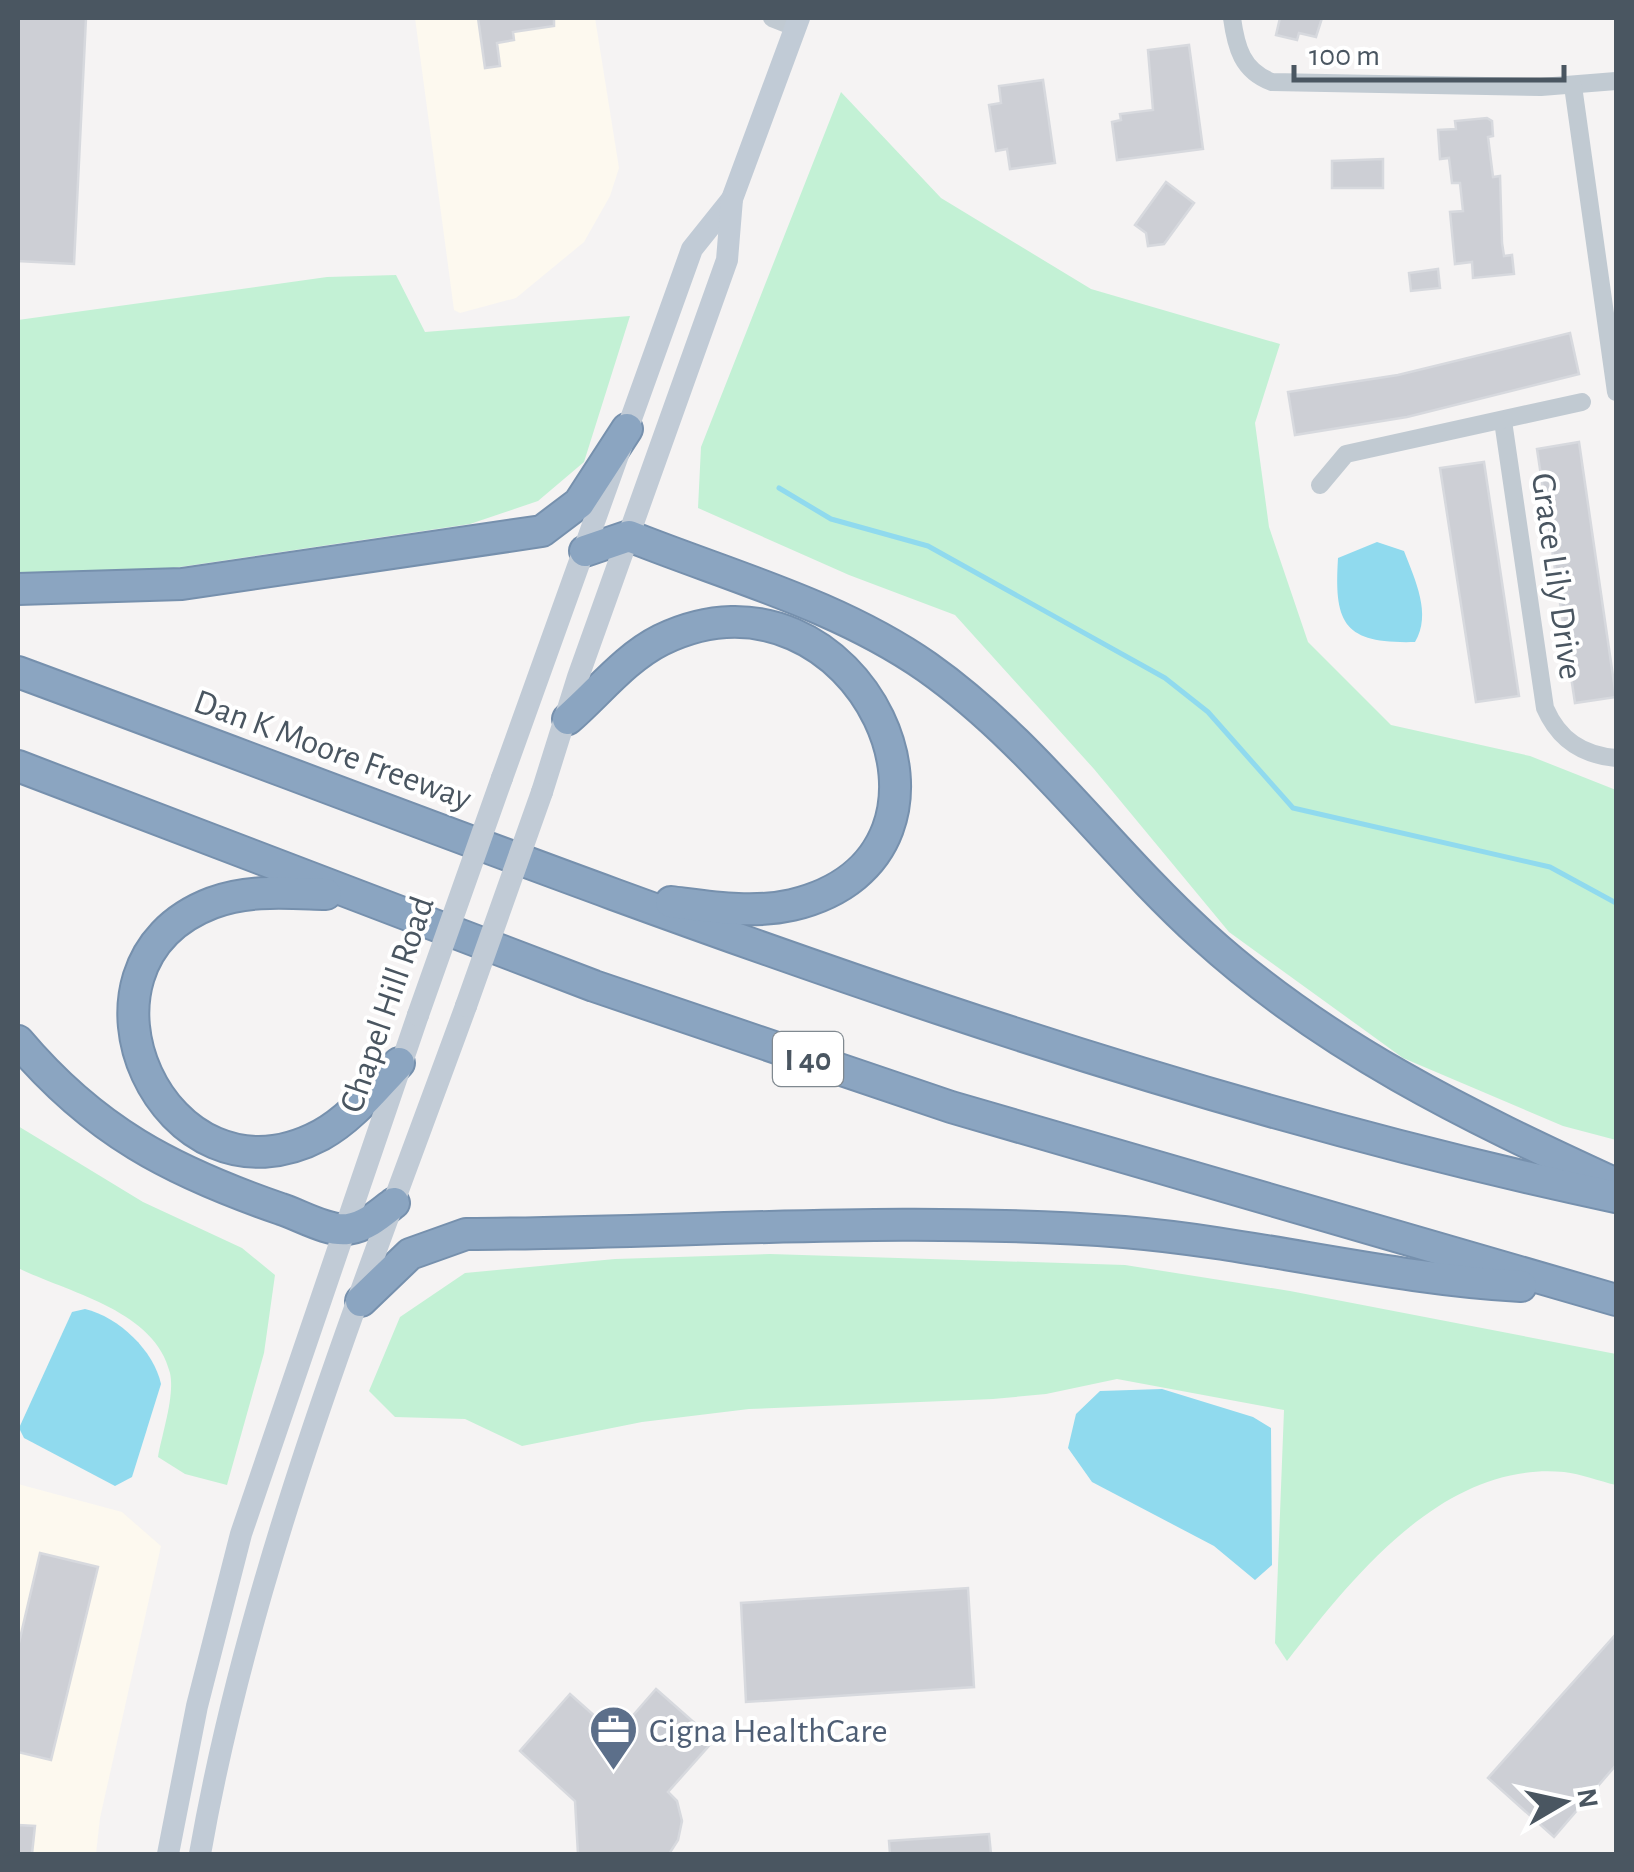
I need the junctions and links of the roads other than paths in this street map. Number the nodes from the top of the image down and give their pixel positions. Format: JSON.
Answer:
{"nodes":[{"id":1,"x":772,"y":18,"type":"edge"},
{"id":2,"x":1232,"y":18,"type":"edge"},
{"id":3,"x":797,"y":22,"type":"edge"},
{"id":4,"x":1616,"y":81,"type":"edge"},
{"id":5,"x":1573,"y":86,"type":"junction"},
{"id":6,"x":732,"y":200,"type":"junction"},
{"id":7,"x":1616,"y":392,"type":"edge"},
{"id":8,"x":1582,"y":402,"type":"dead end"},
{"id":9,"x":1502,"y":422,"type":"junction"},
{"id":10,"x":627,"y":429,"type":"junction"},
{"id":11,"x":1320,"y":485,"type":"dead end"},
{"id":12,"x":629,"y":536,"type":"junction"},
{"id":13,"x":585,"y":551,"type":"junction"},
{"id":14,"x":18,"y":589,"type":"edge"},
{"id":15,"x":18,"y":672,"type":"edge"},
{"id":16,"x":568,"y":719,"type":"junction"},
{"id":17,"x":1616,"y":758,"type":"edge"},
{"id":18,"x":18,"y":766,"type":"edge"},
{"id":19,"x":348,"y":894,"type":"junction"},
{"id":20,"x":623,"y":896,"type":"junction"},
{"id":21,"x":18,"y":1042,"type":"edge"},
{"id":22,"x":399,"y":1063,"type":"junction"},
{"id":23,"x":1616,"y":1184,"type":"edge"},
{"id":24,"x":1616,"y":1197,"type":"edge"},
{"id":25,"x":394,"y":1203,"type":"junction"},
{"id":26,"x":344,"y":1230,"type":"junction"},
{"id":27,"x":1574,"y":1290,"type":"junction"},
{"id":28,"x":1616,"y":1300,"type":"edge"},
{"id":29,"x":361,"y":1301,"type":"junction"},
{"id":30,"x":168,"y":1854,"type":"edge"},
{"id":31,"x":200,"y":1854,"type":"edge"}],
"edges":[{"from":1,"to":3,"type":"street"},
{"from":2,"to":5,"type":"street"},
{"from":3,"to":6,"type":"main road","name":"Chapel Hill Road"},
{"from":4,"to":5,"type":"street"},
{"from":5,"to":7,"type":"street"},
{"from":6,"to":10,"type":"main road","name":"Chapel Hill Road"},
{"from":6,"to":12,"type":"main road","name":"Chapel Hill Road"},
{"from":8,"to":9,"type":"street"},
{"from":9,"to":11,"type":"street"},
{"from":9,"to":17,"type":"street","name":"Grace Lily Drive"},
{"from":10,"to":13,"type":"main road","name":"Chapel Hill Road"},
{"from":10,"to":14,"type":"highway"},
{"from":12,"to":13,"type":"highway"},
{"from":12,"to":16,"type":"main road","name":"Chapel Hill Road"},
{"from":12,"to":23,"type":"highway"},
{"from":13,"to":22,"type":"main road","name":"Chapel Hill Road","bridge":true},
{"from":15,"to":20,"type":"highway","name":"Dan K Moore Freeway","number":"I 40"},
{"from":16,"to":20,"type":"highway"},
{"from":16,"to":25,"type":"main road","name":"Chapel Hill Road","bridge":true},
{"from":18,"to":19,"type":"highway","number":"I 40"},
{"from":19,"to":22,"type":"highway"},
{"from":19,"to":27,"type":"highway","number":"I 40"},
{"from":20,"to":24,"type":"highway","number":"I 40"},
{"from":21,"to":26,"type":"highway"},
{"from":22,"to":26,"type":"main road","name":"Chapel Hill Road"},
{"from":25,"to":26,"type":"highway"},
{"from":25,"to":29,"type":"main road","name":"Chapel Hill Road"},
{"from":26,"to":30,"type":"main road","name":"Chapel Hill Road"},
{"from":27,"to":28,"type":"highway","number":"I 40"},
{"from":27,"to":29,"type":"highway"},
{"from":29,"to":31,"type":"main road","name":"Chapel Hill Road"}]}
